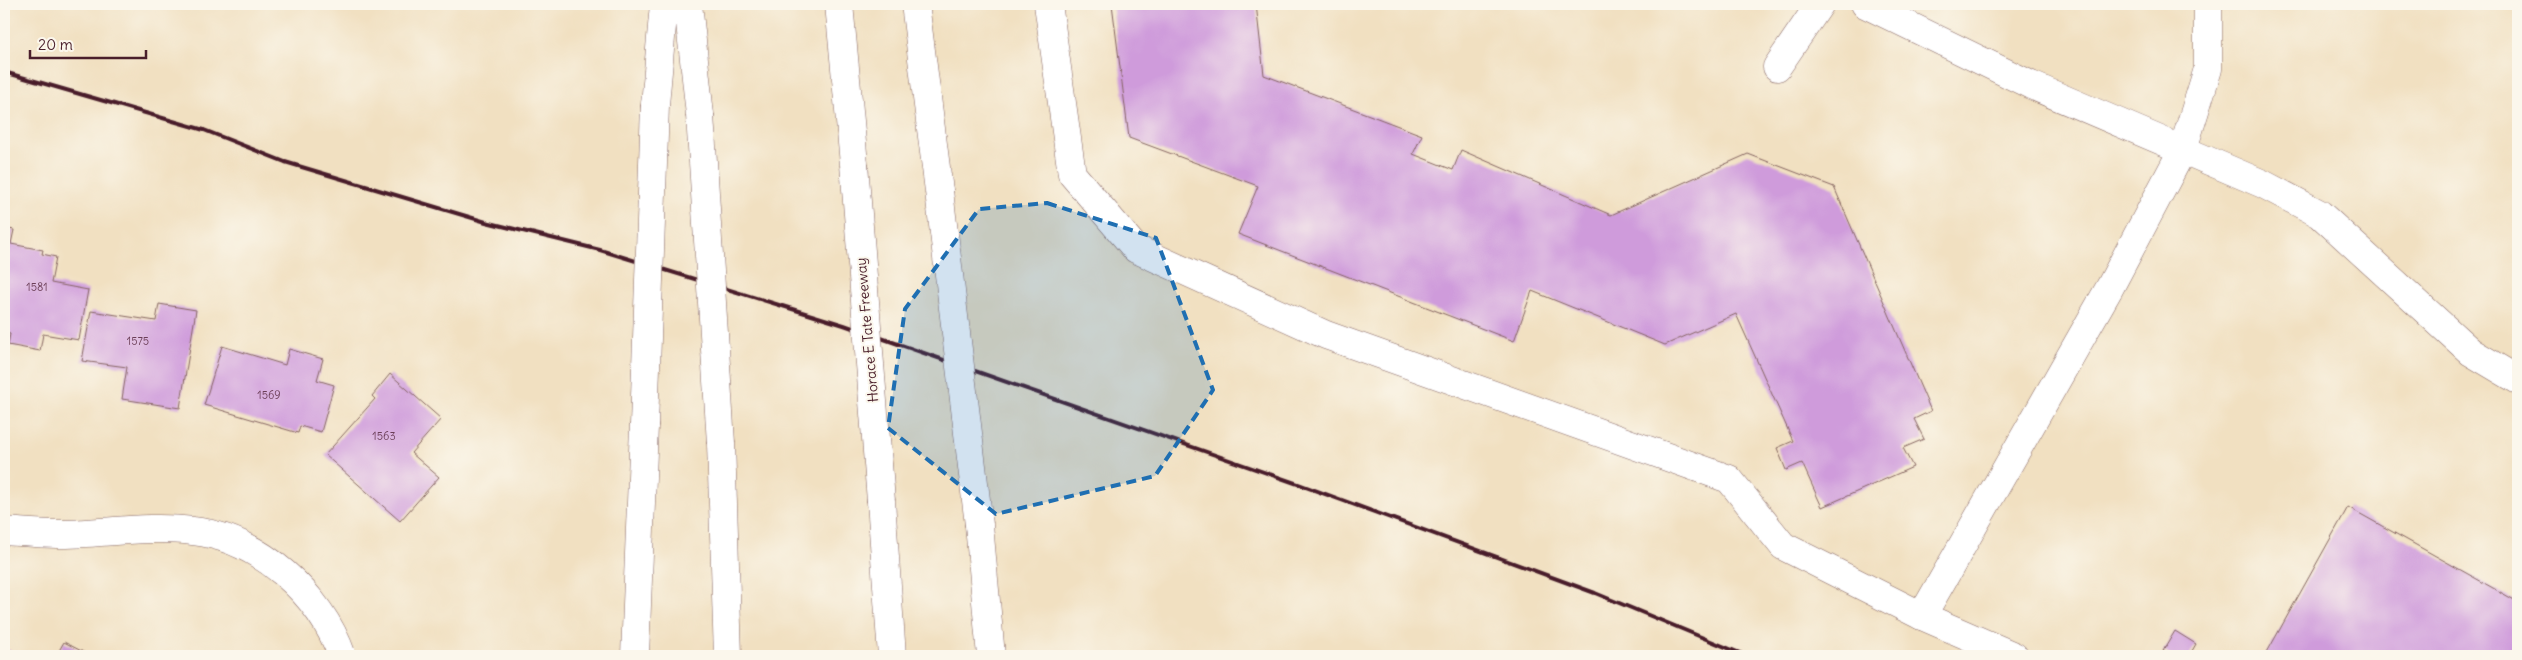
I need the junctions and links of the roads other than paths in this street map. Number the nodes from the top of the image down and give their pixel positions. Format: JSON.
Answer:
{"nodes":[{"id":1,"x":664,"y":4,"type":"edge"},
{"id":2,"x":688,"y":4,"type":"edge"},
{"id":3,"x":839,"y":4,"type":"edge"},
{"id":4,"x":915,"y":4,"type":"edge"},
{"id":5,"x":1048,"y":4,"type":"edge"},
{"id":6,"x":1820,"y":4,"type":"edge"},
{"id":7,"x":1865,"y":4,"type":"edge"},
{"id":8,"x":2208,"y":4,"type":"edge"},
{"id":9,"x":1777,"y":66,"type":"dead end"},
{"id":10,"x":2182,"y":149,"type":"junction"},
{"id":11,"x":2518,"y":380,"type":"edge"},
{"id":12,"x":4,"y":531,"type":"edge"},
{"id":13,"x":1922,"y":616,"type":"junction"},
{"id":14,"x":342,"y":656,"type":"edge"},
{"id":15,"x":635,"y":656,"type":"edge"},
{"id":16,"x":728,"y":656,"type":"edge"},
{"id":17,"x":892,"y":656,"type":"edge"},
{"id":18,"x":991,"y":656,"type":"edge"},
{"id":19,"x":2014,"y":656,"type":"edge"}],
"edges":[{"from":1,"to":15,"type":"main road","bridge":true},
{"from":2,"to":16,"type":"main road","bridge":true},
{"from":3,"to":17,"type":"main road","name":"Horace E Tate Freeway","bridge":true},
{"from":4,"to":18,"type":"main road","bridge":true},
{"from":5,"to":13,"type":"main road"},
{"from":6,"to":9,"type":"main road"},
{"from":7,"to":10,"type":"main road"},
{"from":8,"to":10,"type":"main road"},
{"from":10,"to":11,"type":"main road"},
{"from":10,"to":13,"type":"main road"},
{"from":12,"to":14,"type":"main road"},
{"from":13,"to":19,"type":"main road"}]}
